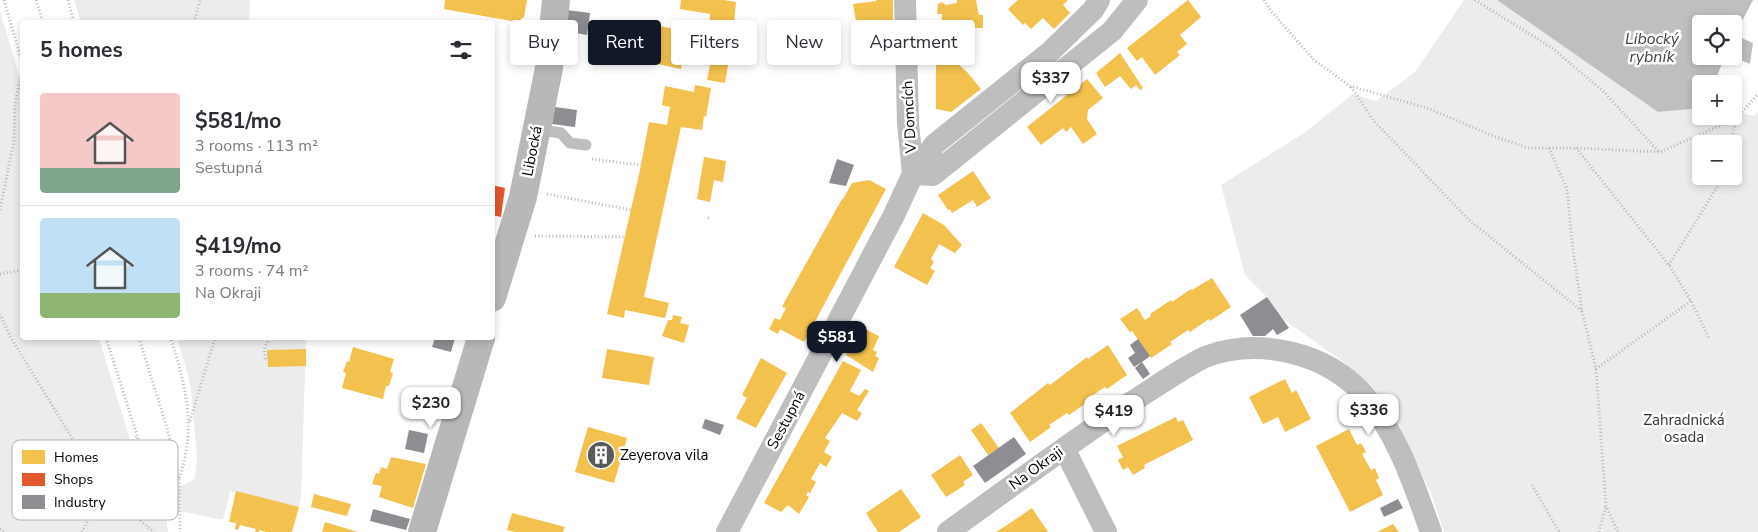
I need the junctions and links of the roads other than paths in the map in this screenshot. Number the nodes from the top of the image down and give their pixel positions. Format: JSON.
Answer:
{"nodes":[{"id":1,"x":556,"y":0,"type":"edge"},
{"id":2,"x":905,"y":0,"type":"edge"},
{"id":3,"x":1099,"y":0,"type":"edge"},
{"id":4,"x":1137,"y":0,"type":"edge"},
{"id":5,"x":536,"y":129,"type":"junction"},
{"id":6,"x":586,"y":146,"type":"dead end"},
{"id":7,"x":913,"y":174,"type":"junction"},
{"id":8,"x":495,"y":288,"type":"edge"},
{"id":9,"x":480,"y":340,"type":"edge"},
{"id":10,"x":1064,"y":448,"type":"junction"},
{"id":11,"x":422,"y":532,"type":"edge"},
{"id":12,"x":727,"y":532,"type":"edge"},
{"id":13,"x":948,"y":532,"type":"edge"},
{"id":14,"x":1106,"y":532,"type":"edge"},
{"id":15,"x":1431,"y":532,"type":"edge"}],
"edges":[{"from":1,"to":5,"type":"street","name":"Libocká"},
{"from":2,"to":7,"type":"street","name":"V Domcích"},
{"from":3,"to":7,"type":"street","name":"Sestupná"},
{"from":4,"to":7,"type":"street"},
{"from":5,"to":6,"type":"lane"},
{"from":5,"to":8,"type":"street","name":"Libocká"},
{"from":7,"to":12,"type":"street","name":"Sestupná"},
{"from":9,"to":11,"type":"street"},
{"from":10,"to":13,"type":"street","name":"Na Okraji"},
{"from":10,"to":14,"type":"street"},
{"from":10,"to":15,"type":"street","name":"Na Okraji"}]}
